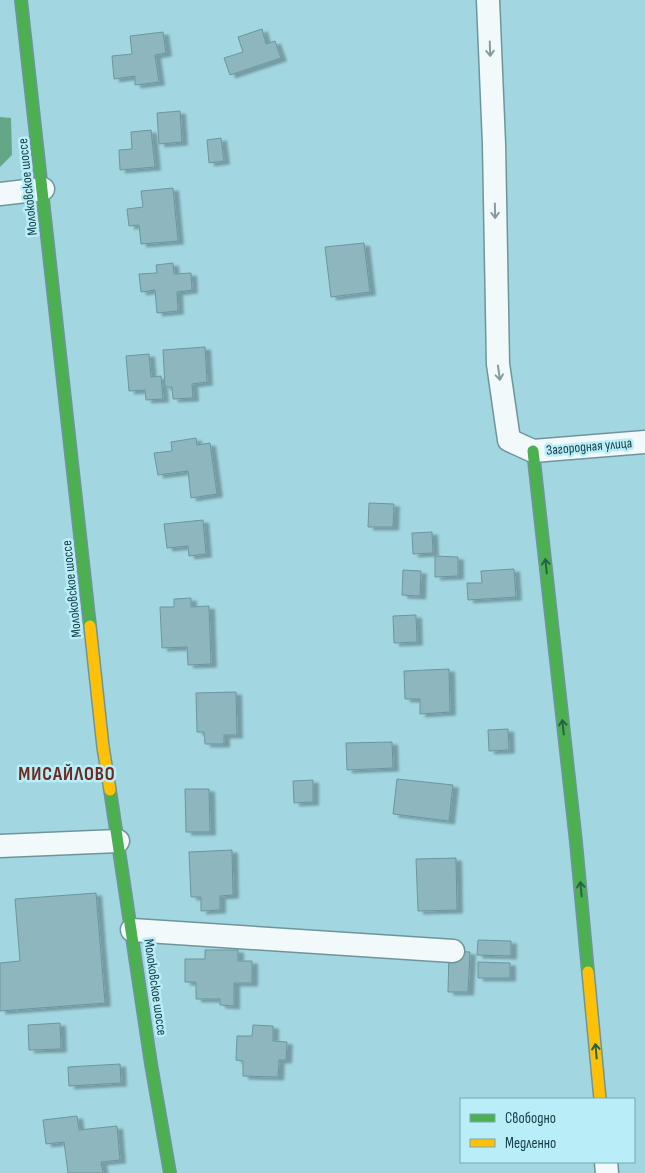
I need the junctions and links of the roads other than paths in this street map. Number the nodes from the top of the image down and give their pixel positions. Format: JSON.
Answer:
{"nodes":[{"id":1,"x":21,"y":0,"type":"edge"},
{"id":2,"x":488,"y":0,"type":"edge"},
{"id":3,"x":43,"y":189,"type":"junction"},
{"id":4,"x":0,"y":194,"type":"edge"},
{"id":5,"x":645,"y":442,"type":"edge"},
{"id":6,"x":533,"y":451,"type":"junction"},
{"id":7,"x":118,"y":841,"type":"junction"},
{"id":8,"x":0,"y":846,"type":"edge"},
{"id":9,"x":132,"y":930,"type":"junction"},
{"id":10,"x":453,"y":951,"type":"dead end"},
{"id":11,"x":600,"y":1098,"type":"edge"},
{"id":12,"x":170,"y":1173,"type":"edge"}],
"edges":[{"from":1,"to":3,"type":"main road","name":"Молоковское шоссе"},
{"from":2,"to":6,"type":"street","one_way":true},
{"from":3,"to":4,"type":"street"},
{"from":3,"to":7,"type":"main road","name":"Молоковское шоссе"},
{"from":5,"to":6,"type":"street","name":"Загородная улица"},
{"from":11,"to":6,"type":"main road","one_way":true},
{"from":7,"to":8,"type":"street"},
{"from":7,"to":9,"type":"main road","name":"Молоковское шоссе"},
{"from":9,"to":10,"type":"street"},
{"from":9,"to":12,"type":"main road","name":"Молоковское шоссе"}]}
